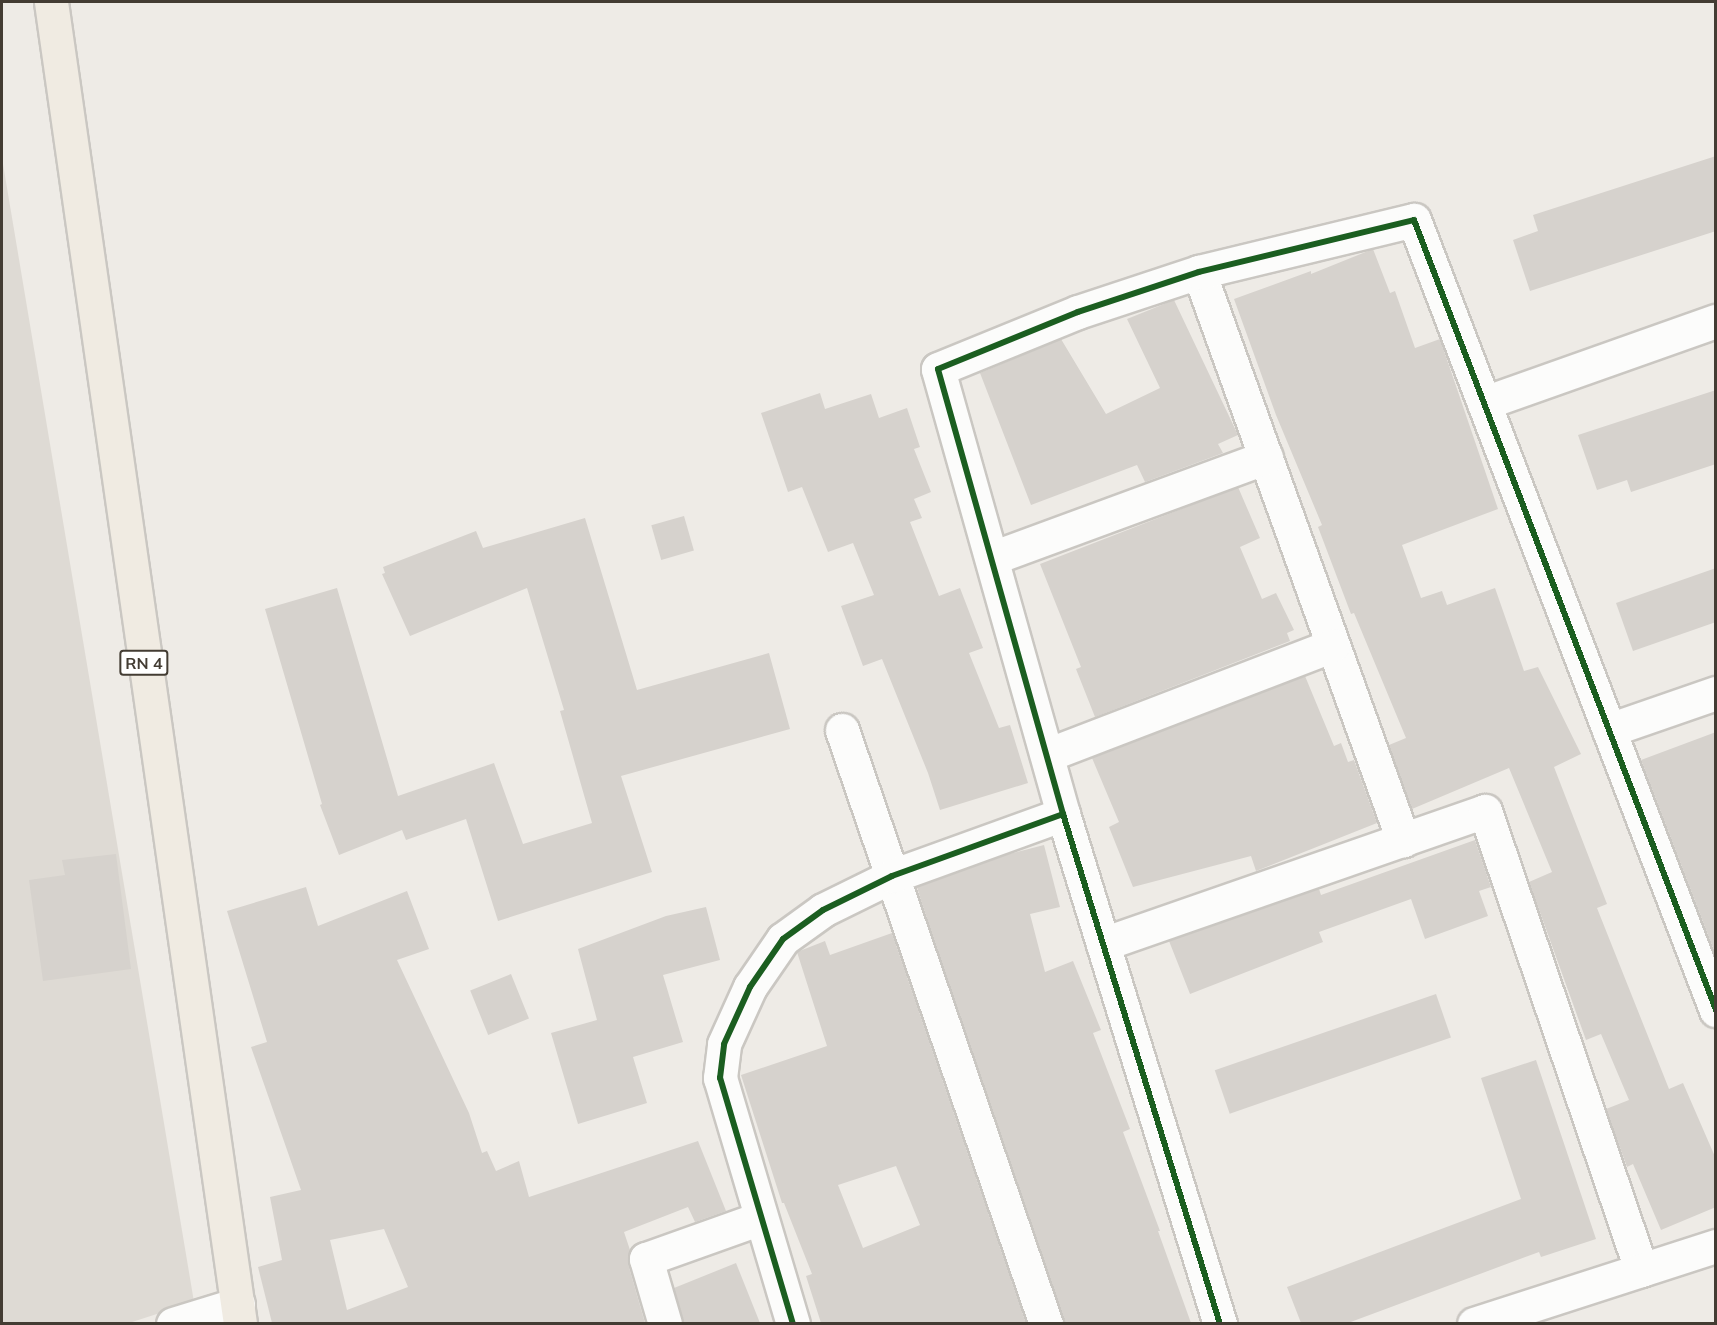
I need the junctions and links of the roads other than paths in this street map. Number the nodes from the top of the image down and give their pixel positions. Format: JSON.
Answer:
{"nodes":[{"id":1,"x":51,"y":2,"type":"edge"},
{"id":2,"x":1199,"y":272,"type":"junction"},
{"id":3,"x":1716,"y":321,"type":"edge"},
{"id":4,"x":1484,"y":403,"type":"junction"},
{"id":5,"x":1266,"y":457,"type":"junction"},
{"id":6,"x":992,"y":558,"type":"junction"},
{"id":7,"x":1333,"y":645,"type":"junction"},
{"id":8,"x":1716,"y":693,"type":"edge"},
{"id":9,"x":842,"y":730,"type":"dead end"},
{"id":10,"x":1609,"y":730,"type":"junction"},
{"id":11,"x":1047,"y":755,"type":"junction"},
{"id":12,"x":1064,"y":814,"type":"junction"},
{"id":13,"x":1403,"y":840,"type":"junction"},
{"id":14,"x":892,"y":876,"type":"junction"},
{"id":15,"x":1103,"y":944,"type":"junction"},
{"id":16,"x":1716,"y":1010,"type":"edge"},
{"id":17,"x":761,"y":1218,"type":"junction"},
{"id":18,"x":1716,"y":1246,"type":"edge"},
{"id":19,"x":1641,"y":1270,"type":"junction"},
{"id":20,"x":239,"y":1314,"type":"edge"},
{"id":21,"x":173,"y":1323,"type":"edge"},
{"id":22,"x":665,"y":1323,"type":"edge"},
{"id":23,"x":793,"y":1323,"type":"edge"},
{"id":24,"x":1046,"y":1323,"type":"edge"},
{"id":25,"x":1220,"y":1323,"type":"edge"},
{"id":26,"x":1474,"y":1323,"type":"edge"}],
"edges":[{"from":1,"to":20,"type":"main road","number":"RN 4"},
{"from":2,"to":4,"type":"street"},
{"from":2,"to":5,"type":"street"},
{"from":2,"to":6,"type":"street"},
{"from":3,"to":4,"type":"street"},
{"from":4,"to":10,"type":"street"},
{"from":5,"to":6,"type":"street"},
{"from":5,"to":7,"type":"street"},
{"from":6,"to":11,"type":"street"},
{"from":7,"to":11,"type":"street"},
{"from":7,"to":13,"type":"street"},
{"from":8,"to":10,"type":"street"},
{"from":9,"to":14,"type":"street"},
{"from":10,"to":16,"type":"street"},
{"from":11,"to":12,"type":"street"},
{"from":12,"to":14,"type":"street"},
{"from":12,"to":15,"type":"street"},
{"from":13,"to":15,"type":"street"},
{"from":13,"to":19,"type":"street"},
{"from":14,"to":17,"type":"street"},
{"from":14,"to":24,"type":"street"},
{"from":15,"to":25,"type":"street"},
{"from":17,"to":22,"type":"street"},
{"from":17,"to":23,"type":"street"},
{"from":18,"to":19,"type":"street"},
{"from":19,"to":26,"type":"street"},
{"from":20,"to":21,"type":"street"}]}
